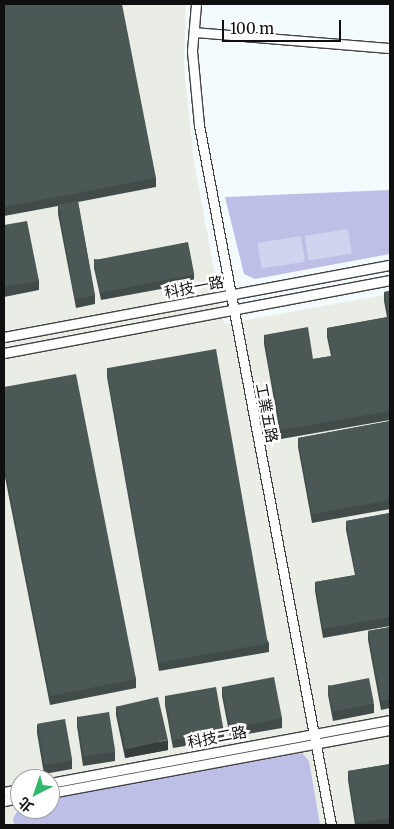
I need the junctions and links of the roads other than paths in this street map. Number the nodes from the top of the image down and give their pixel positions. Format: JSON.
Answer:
{"nodes":[{"id":1,"x":196,"y":4,"type":"edge"},
{"id":2,"x":194,"y":32,"type":"junction"},
{"id":3,"x":390,"y":48,"type":"edge"},
{"id":4,"x":390,"y":264,"type":"edge"},
{"id":5,"x":390,"y":280,"type":"edge"},
{"id":6,"x":232,"y":294,"type":"junction"},
{"id":7,"x":234,"y":308,"type":"junction"},
{"id":8,"x":4,"y":337,"type":"edge"},
{"id":9,"x":4,"y":352,"type":"edge"},
{"id":10,"x":390,"y":720,"type":"edge"},
{"id":11,"x":390,"y":730,"type":"edge"},
{"id":12,"x":314,"y":733,"type":"junction"},
{"id":13,"x":316,"y":745,"type":"junction"},
{"id":14,"x":60,"y":781,"type":"edge"},
{"id":15,"x":60,"y":791,"type":"edge"},
{"id":16,"x":331,"y":825,"type":"edge"}],
"edges":[{"from":1,"to":2,"type":"street","name":"工業五路"},
{"from":2,"to":3,"type":"street"},
{"from":2,"to":6,"type":"street","name":"工業五路"},
{"from":4,"to":6,"type":"street","name":"科技一路"},
{"from":5,"to":7,"type":"street","name":"科技一路"},
{"from":6,"to":7,"type":"street","name":"工業五路"},
{"from":6,"to":8,"type":"street","name":"科技一路"},
{"from":7,"to":9,"type":"street","name":"科技一路"},
{"from":7,"to":12,"type":"street","name":"工業五路"},
{"from":10,"to":12,"type":"street","name":"科技二路"},
{"from":11,"to":13,"type":"street","name":"科技二路"},
{"from":12,"to":13,"type":"street","name":"工業五路"},
{"from":12,"to":14,"type":"street","name":"科技二路"},
{"from":13,"to":15,"type":"street","name":"科技二路"},
{"from":13,"to":16,"type":"street","name":"工業五路"}]}
